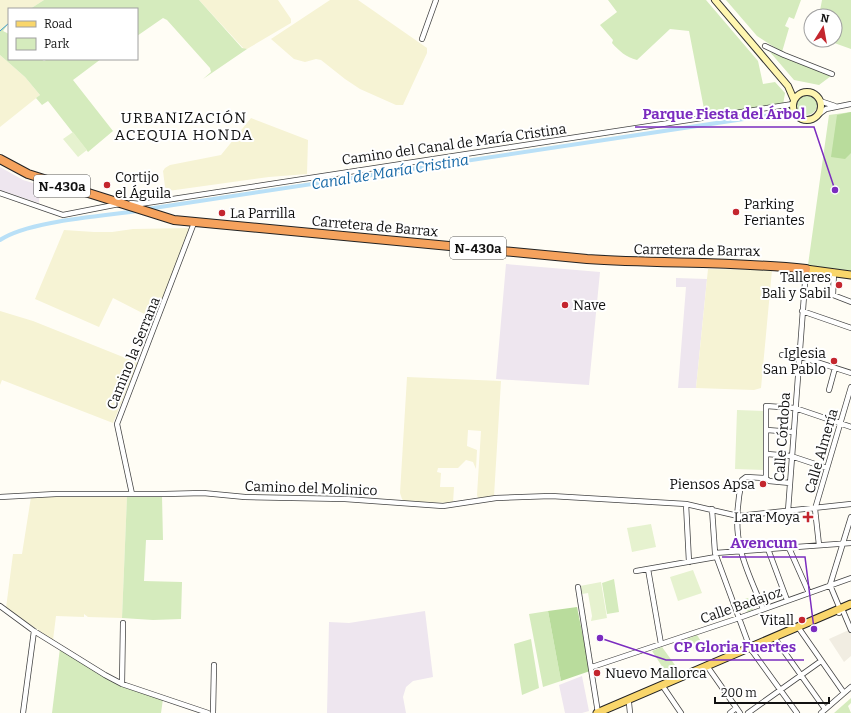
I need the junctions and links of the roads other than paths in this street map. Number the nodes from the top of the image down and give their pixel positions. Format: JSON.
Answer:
{"nodes":[{"id":1,"x":436,"y":0,"type":"edge"},
{"id":2,"x":715,"y":0,"type":"edge"},
{"id":3,"x":422,"y":39,"type":"dead end"},
{"id":4,"x":765,"y":46,"type":"dead end"},
{"id":5,"x":832,"y":74,"type":"dead end"},
{"id":6,"x":788,"y":86,"type":"junction"},
{"id":7,"x":802,"y":93,"type":"junction"},
{"id":8,"x":820,"y":101,"type":"junction"},
{"id":9,"x":794,"y":102,"type":"junction"},
{"id":10,"x":851,"y":104,"type":"edge"},
{"id":11,"x":836,"y":106,"type":"junction"},
{"id":12,"x":818,"y":115,"type":"junction"},
{"id":13,"x":0,"y":159,"type":"edge"},
{"id":14,"x":0,"y":193,"type":"edge"},
{"id":15,"x":123,"y":205,"type":"junction"},
{"id":16,"x":194,"y":222,"type":"junction"},
{"id":17,"x":806,"y":268,"type":"junction"},
{"id":18,"x":834,"y":272,"type":"junction"},
{"id":19,"x":851,"y":275,"type":"edge"},
{"id":20,"x":851,"y":302,"type":"edge"},
{"id":21,"x":802,"y":311,"type":"junction"},
{"id":22,"x":851,"y":328,"type":"edge"},
{"id":23,"x":782,"y":355,"type":"dead end"},
{"id":24,"x":798,"y":356,"type":"junction"},
{"id":25,"x":835,"y":368,"type":"junction"},
{"id":26,"x":851,"y":373,"type":"edge"},
{"id":27,"x":851,"y":387,"type":"edge"},
{"id":28,"x":828,"y":390,"type":"dead end"},
{"id":29,"x":795,"y":408,"type":"junction"},
{"id":30,"x":840,"y":424,"type":"junction"},
{"id":31,"x":851,"y":427,"type":"edge"},
{"id":32,"x":767,"y":430,"type":"junction"},
{"id":33,"x":793,"y":432,"type":"junction"},
{"id":34,"x":767,"y":454,"type":"junction"},
{"id":35,"x":791,"y":456,"type":"junction"},
{"id":36,"x":827,"y":468,"type":"junction"},
{"id":37,"x":766,"y":478,"type":"junction"},
{"id":38,"x":790,"y":483,"type":"junction"},
{"id":39,"x":132,"y":494,"type":"junction"},
{"id":40,"x":0,"y":497,"type":"edge"},
{"id":41,"x":686,"y":504,"type":"junction"},
{"id":42,"x":851,"y":504,"type":"edge"},
{"id":43,"x":815,"y":508,"type":"junction"},
{"id":44,"x":712,"y":510,"type":"junction"},
{"id":45,"x":788,"y":511,"type":"junction"},
{"id":46,"x":738,"y":516,"type":"junction"},
{"id":47,"x":851,"y":517,"type":"edge"},
{"id":48,"x":843,"y":543,"type":"junction"},
{"id":49,"x":851,"y":543,"type":"edge"},
{"id":50,"x":819,"y":545,"type":"junction"},
{"id":51,"x":789,"y":548,"type":"junction"},
{"id":52,"x":768,"y":549,"type":"junction"},
{"id":53,"x":741,"y":551,"type":"junction"},
{"id":54,"x":716,"y":555,"type":"junction"},
{"id":55,"x":689,"y":562,"type":"junction"},
{"id":56,"x":648,"y":569,"type":"junction"},
{"id":57,"x":636,"y":571,"type":"dead end"},
{"id":58,"x":851,"y":578,"type":"edge"},
{"id":59,"x":830,"y":585,"type":"junction"},
{"id":60,"x":578,"y":587,"type":"dead end"},
{"id":61,"x":808,"y":593,"type":"junction"},
{"id":62,"x":787,"y":600,"type":"junction"},
{"id":63,"x":851,"y":604,"type":"edge"},
{"id":64,"x":0,"y":606,"type":"edge"},
{"id":65,"x":851,"y":608,"type":"edge"},
{"id":66,"x":763,"y":610,"type":"junction"},
{"id":67,"x":841,"y":611,"type":"junction"},
{"id":68,"x":739,"y":618,"type":"junction"},
{"id":69,"x":123,"y":623,"type":"dead end"},
{"id":70,"x":799,"y":629,"type":"junction"},
{"id":71,"x":851,"y":630,"type":"edge"},
{"id":72,"x":34,"y":631,"type":"junction"},
{"id":73,"x":776,"y":640,"type":"junction"},
{"id":74,"x":661,"y":644,"type":"junction"},
{"id":75,"x":752,"y":649,"type":"junction"},
{"id":76,"x":821,"y":661,"type":"junction"},
{"id":77,"x":214,"y":665,"type":"dead end"},
{"id":78,"x":592,"y":668,"type":"junction"},
{"id":79,"x":708,"y":668,"type":"junction"},
{"id":80,"x":801,"y":675,"type":"junction"},
{"id":81,"x":122,"y":684,"type":"junction"},
{"id":82,"x":851,"y":687,"type":"edge"},
{"id":83,"x":664,"y":688,"type":"junction"},
{"id":84,"x":781,"y":690,"type":"junction"},
{"id":85,"x":844,"y":693,"type":"junction"},
{"id":86,"x":628,"y":703,"type":"junction"},
{"id":87,"x":736,"y":708,"type":"junction"},
{"id":88,"x":825,"y":709,"type":"junction"},
{"id":89,"x":23,"y":713,"type":"edge"},
{"id":90,"x":208,"y":713,"type":"edge"},
{"id":91,"x":213,"y":713,"type":"edge"},
{"id":92,"x":600,"y":713,"type":"edge"},
{"id":93,"x":630,"y":713,"type":"edge"},
{"id":94,"x":681,"y":713,"type":"edge"},
{"id":95,"x":730,"y":713,"type":"edge"},
{"id":96,"x":740,"y":713,"type":"edge"},
{"id":97,"x":748,"y":713,"type":"edge"},
{"id":98,"x":797,"y":713,"type":"edge"},
{"id":99,"x":821,"y":713,"type":"edge"}],
"edges":[{"from":1,"to":3,"type":"street"},
{"from":2,"to":6,"type":"street"},
{"from":4,"to":5,"type":"street"},
{"from":6,"to":7,"type":"street"},
{"from":6,"to":9,"type":"street"},
{"from":7,"to":8,"type":"street"},
{"from":7,"to":9,"type":"street"},
{"from":8,"to":11,"type":"street"},
{"from":8,"to":12,"type":"street"},
{"from":9,"to":12,"type":"street"},
{"from":9,"to":15,"type":"street","name":"Camino del Canal de María Cristina"},
{"from":10,"to":11,"type":"street"},
{"from":11,"to":12,"type":"street"},
{"from":13,"to":15,"type":"highway","name":"Carretera de Barrax","number":"N-430a"},
{"from":14,"to":15,"type":"street","name":"Camino del Canal de María Cristina"},
{"from":15,"to":16,"type":"highway","name":"Carretera de Barrax","number":"N-430a"},
{"from":16,"to":17,"type":"highway","name":"Carretera de Barrax","number":"N-430a"},
{"from":16,"to":39,"type":"street","name":"Camino la Serrana"},
{"from":17,"to":18,"type":"main road"},
{"from":17,"to":21,"type":"street","name":"Calle Córdoba"},
{"from":18,"to":19,"type":"main road"},
{"from":18,"to":20,"type":"street"},
{"from":21,"to":22,"type":"street"},
{"from":21,"to":24,"type":"street","name":"Calle Córdoba"},
{"from":23,"to":24,"type":"street"},
{"from":24,"to":25,"type":"street"},
{"from":24,"to":29,"type":"street","name":"Calle Córdoba"},
{"from":25,"to":26,"type":"street"},
{"from":25,"to":28,"type":"street"},
{"from":27,"to":30,"type":"street","name":"Calle Almería"},
{"from":29,"to":30,"type":"street"},
{"from":29,"to":32,"type":"street"},
{"from":29,"to":33,"type":"street","name":"Calle Córdoba"},
{"from":30,"to":31,"type":"street"},
{"from":30,"to":36,"type":"street","name":"Calle Almería"},
{"from":32,"to":33,"type":"street"},
{"from":32,"to":34,"type":"street"},
{"from":33,"to":35,"type":"street","name":"Calle Córdoba"},
{"from":34,"to":35,"type":"street"},
{"from":34,"to":37,"type":"street"},
{"from":35,"to":36,"type":"street"},
{"from":35,"to":38,"type":"street","name":"Calle Córdoba"},
{"from":36,"to":43,"type":"street","name":"Calle Almería"},
{"from":37,"to":38,"type":"street"},
{"from":37,"to":46,"type":"street"},
{"from":38,"to":45,"type":"street","name":"Calle Córdoba"},
{"from":39,"to":40,"type":"street","name":"Camino del Molinico"},
{"from":39,"to":41,"type":"street","name":"Camino del Molinico"},
{"from":41,"to":44,"type":"street","name":"Camino del Molinico"},
{"from":41,"to":55,"type":"street"},
{"from":42,"to":43,"type":"street","name":"Camino del Molinico"},
{"from":43,"to":45,"type":"street","name":"Camino del Molinico"},
{"from":43,"to":50,"type":"street","name":"Calle Almería"},
{"from":44,"to":46,"type":"street","name":"Camino del Molinico"},
{"from":44,"to":54,"type":"street"},
{"from":45,"to":46,"type":"street","name":"Camino del Molinico"},
{"from":46,"to":53,"type":"street"},
{"from":47,"to":48,"type":"street"},
{"from":48,"to":49,"type":"street"},
{"from":48,"to":50,"type":"street"},
{"from":48,"to":59,"type":"street"},
{"from":50,"to":51,"type":"street"},
{"from":51,"to":52,"type":"street"},
{"from":51,"to":61,"type":"street"},
{"from":52,"to":53,"type":"street"},
{"from":52,"to":62,"type":"street"},
{"from":53,"to":54,"type":"street"},
{"from":53,"to":66,"type":"street"},
{"from":54,"to":55,"type":"street"},
{"from":54,"to":68,"type":"street"},
{"from":55,"to":56,"type":"street"},
{"from":56,"to":57,"type":"street"},
{"from":56,"to":74,"type":"street"},
{"from":58,"to":59,"type":"street","name":"Calle Badajoz"},
{"from":59,"to":61,"type":"street","name":"Calle Badajoz"},
{"from":59,"to":67,"type":"street"},
{"from":60,"to":78,"type":"street"},
{"from":61,"to":62,"type":"street","name":"Calle Badajoz"},
{"from":62,"to":66,"type":"street","name":"Calle Badajoz"},
{"from":63,"to":67,"type":"main road"},
{"from":64,"to":72,"type":"street"},
{"from":65,"to":67,"type":"main road"},
{"from":66,"to":68,"type":"street","name":"Calle Badajoz"},
{"from":67,"to":70,"type":"main road"},
{"from":67,"to":71,"type":"street"},
{"from":68,"to":74,"type":"street","name":"Calle Badajoz"},
{"from":68,"to":75,"type":"street"},
{"from":69,"to":81,"type":"street"},
{"from":70,"to":73,"type":"main road"},
{"from":70,"to":75,"type":"main road"},
{"from":70,"to":76,"type":"street"},
{"from":72,"to":81,"type":"street"},
{"from":72,"to":89,"type":"street"},
{"from":73,"to":75,"type":"main road"},
{"from":73,"to":80,"type":"street"},
{"from":74,"to":78,"type":"street","name":"Calle Badajoz"},
{"from":75,"to":79,"type":"main road"},
{"from":75,"to":84,"type":"street"},
{"from":76,"to":80,"type":"street"},
{"from":76,"to":85,"type":"street"},
{"from":77,"to":91,"type":"street"},
{"from":78,"to":92,"type":"street"},
{"from":79,"to":83,"type":"main road"},
{"from":79,"to":87,"type":"street"},
{"from":79,"to":92,"type":"main road"},
{"from":80,"to":84,"type":"street"},
{"from":80,"to":88,"type":"street"},
{"from":81,"to":90,"type":"street"},
{"from":82,"to":85,"type":"street"},
{"from":83,"to":86,"type":"main road"},
{"from":83,"to":94,"type":"street"},
{"from":84,"to":97,"type":"street"},
{"from":84,"to":98,"type":"street"},
{"from":85,"to":88,"type":"street"},
{"from":86,"to":92,"type":"main road"},
{"from":86,"to":93,"type":"street"},
{"from":87,"to":95,"type":"street"},
{"from":87,"to":96,"type":"street"},
{"from":88,"to":99,"type":"street"}]}
